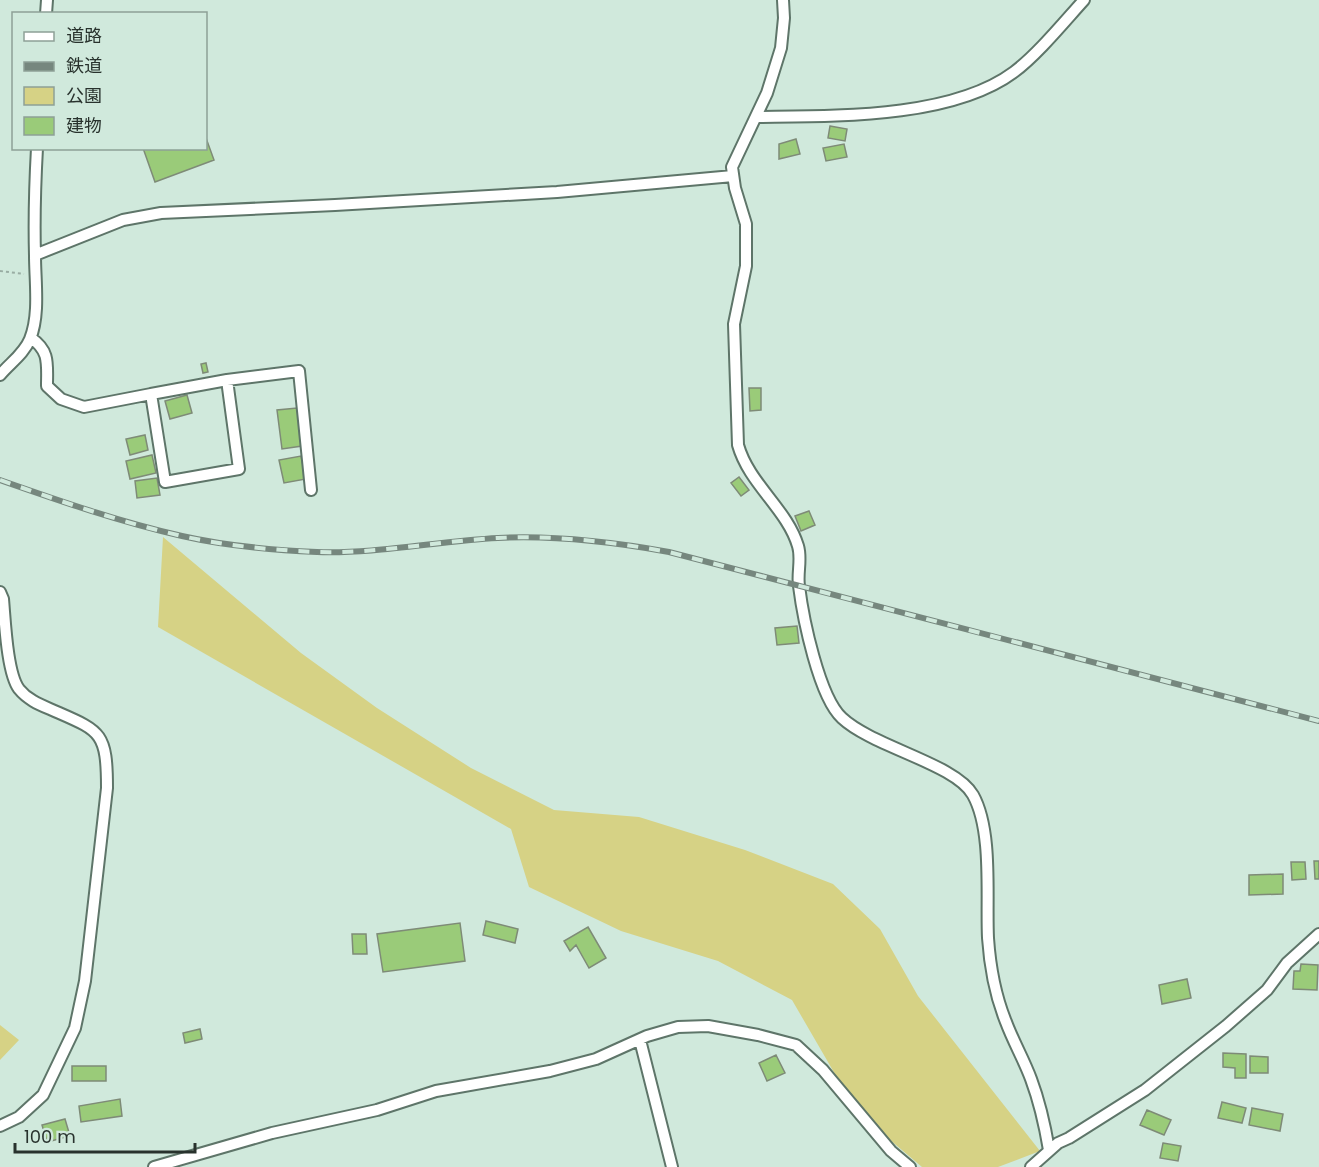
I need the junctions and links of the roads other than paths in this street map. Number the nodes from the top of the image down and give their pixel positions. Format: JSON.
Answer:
{"nodes":[{"id":1,"x":783,"y":0,"type":"edge"},
{"id":2,"x":1084,"y":0,"type":"edge"},
{"id":3,"x":756,"y":117,"type":"junction"},
{"id":4,"x":37,"y":150,"type":"edge"},
{"id":5,"x":733,"y":176,"type":"junction"},
{"id":6,"x":35,"y":255,"type":"junction"},
{"id":7,"x":31,"y":338,"type":"junction"},
{"id":8,"x":0,"y":375,"type":"edge"},
{"id":9,"x":227,"y":380,"type":"junction"},
{"id":10,"x":152,"y":394,"type":"junction"},
{"id":11,"x":311,"y":490,"type":"dead end"},
{"id":12,"x":0,"y":592,"type":"edge"},
{"id":13,"x":1319,"y":934,"type":"edge"},
{"id":14,"x":640,"y":1040,"type":"junction"},
{"id":15,"x":0,"y":1126,"type":"edge"},
{"id":16,"x":1049,"y":1150,"type":"junction"},
{"id":17,"x":154,"y":1167,"type":"edge"},
{"id":18,"x":672,"y":1167,"type":"edge"},
{"id":19,"x":910,"y":1167,"type":"edge"},
{"id":20,"x":1031,"y":1167,"type":"edge"}],
"edges":[{"from":1,"to":3,"type":"street"},
{"from":2,"to":3,"type":"street"},
{"from":3,"to":5,"type":"street"},
{"from":4,"to":6,"type":"street"},
{"from":5,"to":6,"type":"street"},
{"from":5,"to":16,"type":"street"},
{"from":6,"to":7,"type":"street"},
{"from":7,"to":8,"type":"street"},
{"from":7,"to":10,"type":"street"},
{"from":9,"to":10,"type":"street"},
{"from":9,"to":10,"type":"street"},
{"from":9,"to":11,"type":"street"},
{"from":12,"to":15,"type":"street"},
{"from":13,"to":16,"type":"street"},
{"from":14,"to":17,"type":"street"},
{"from":14,"to":18,"type":"street"},
{"from":14,"to":19,"type":"street"},
{"from":16,"to":20,"type":"street"}]}
